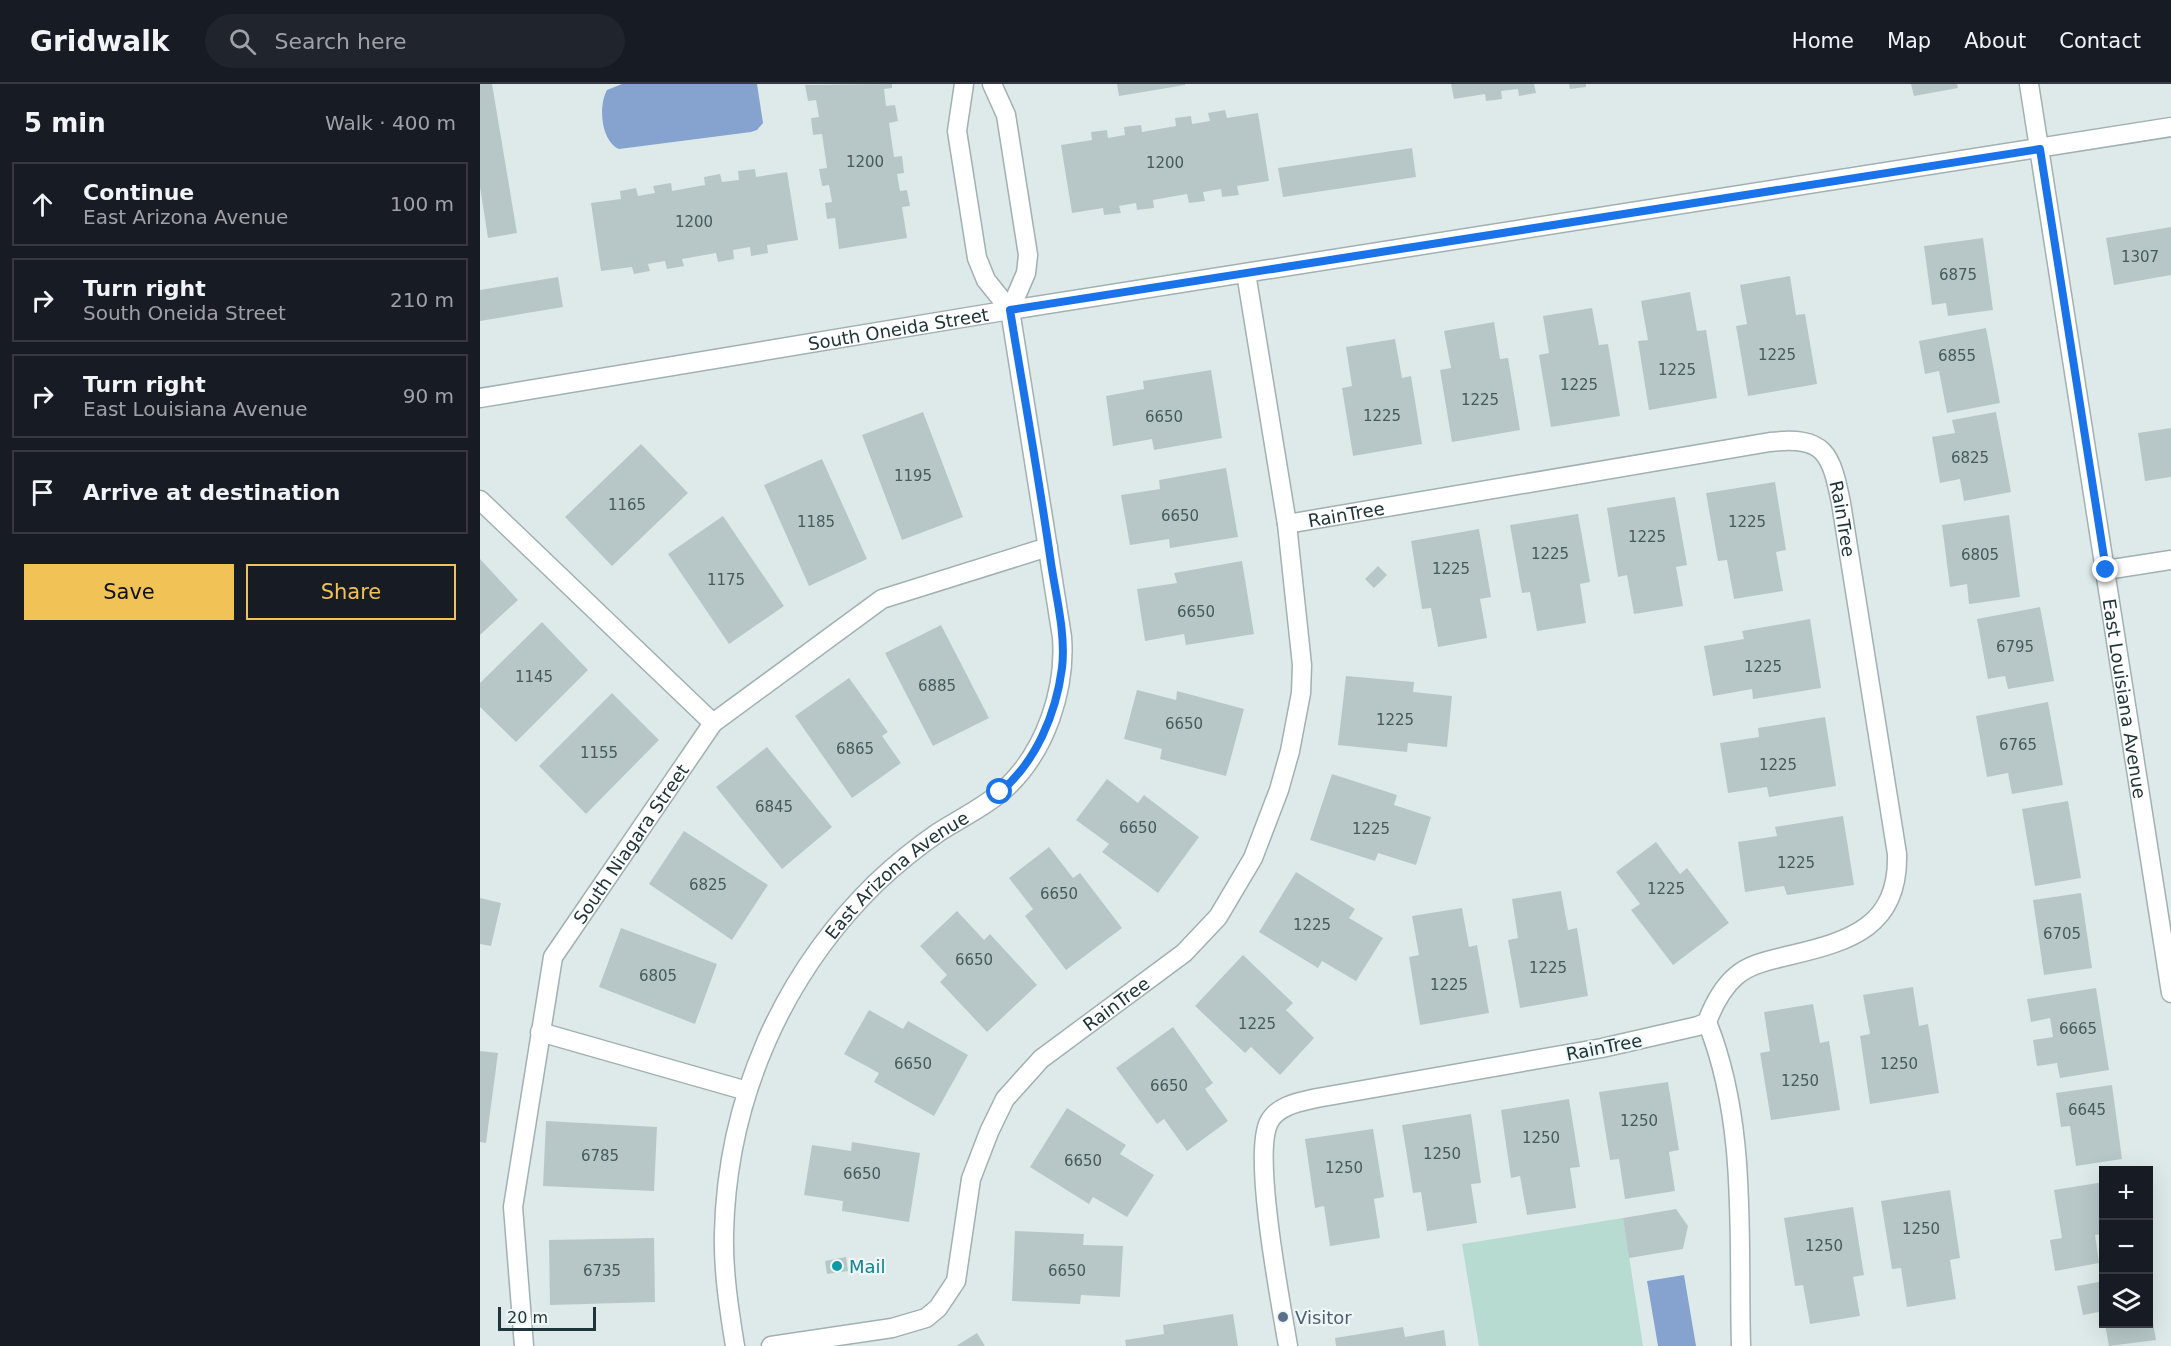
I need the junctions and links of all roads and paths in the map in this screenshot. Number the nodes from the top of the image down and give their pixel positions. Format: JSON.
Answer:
{"nodes":[{"id":1,"x":964,"y":84,"type":"edge"},
{"id":2,"x":992,"y":84,"type":"edge"},
{"id":3,"x":2029,"y":84,"type":"edge"},
{"id":4,"x":2171,"y":127,"type":"edge"},
{"id":5,"x":2040,"y":149,"type":"junction"},
{"id":6,"x":1246,"y":273,"type":"junction"},
{"id":7,"x":1010,"y":310,"type":"junction"},
{"id":8,"x":480,"y":398,"type":"edge"},
{"id":9,"x":480,"y":500,"type":"edge"},
{"id":10,"x":1287,"y":524,"type":"junction"},
{"id":11,"x":1048,"y":547,"type":"junction"},
{"id":12,"x":2171,"y":560,"type":"edge"},
{"id":13,"x":2106,"y":570,"type":"junction"},
{"id":14,"x":713,"y":723,"type":"junction"},
{"id":15,"x":2171,"y":987,"type":"edge"},
{"id":16,"x":1707,"y":1022,"type":"junction"},
{"id":17,"x":540,"y":1032,"type":"junction"},
{"id":18,"x":747,"y":1091,"type":"junction"},
{"id":19,"x":525,"y":1346,"type":"edge"},
{"id":20,"x":735,"y":1346,"type":"edge"},
{"id":21,"x":771,"y":1346,"type":"edge"},
{"id":22,"x":1288,"y":1346,"type":"edge"},
{"id":23,"x":1741,"y":1346,"type":"edge"}],
"edges":[{"from":1,"to":7,"type":"street"},
{"from":2,"to":7,"type":"street"},
{"from":3,"to":5,"type":"street","name":"East Louisiana Avenue"},
{"from":4,"to":5,"type":"street","name":"South Oneida Street"},
{"from":5,"to":6,"type":"street","name":"South Oneida Street"},
{"from":5,"to":13,"type":"street","name":"East Louisiana Avenue"},
{"from":6,"to":7,"type":"street","name":"South Oneida Street"},
{"from":6,"to":10,"type":"street","name":"RainTree"},
{"from":7,"to":8,"type":"street","name":"South Oneida Street"},
{"from":7,"to":11,"type":"street","name":"East Arizona Avenue"},
{"from":9,"to":14,"type":"street"},
{"from":10,"to":16,"type":"street","name":"RainTree"},
{"from":10,"to":21,"type":"street","name":"RainTree"},
{"from":11,"to":14,"type":"street","name":"South Niagara Street"},
{"from":11,"to":18,"type":"street","name":"East Arizona Avenue"},
{"from":12,"to":13,"type":"street"},
{"from":13,"to":15,"type":"street","name":"East Louisiana Avenue"},
{"from":14,"to":17,"type":"street","name":"South Niagara Street"},
{"from":16,"to":22,"type":"street","name":"RainTree"},
{"from":16,"to":23,"type":"street"},
{"from":17,"to":18,"type":"street"},
{"from":17,"to":19,"type":"street","name":"South Niagara Street"},
{"from":18,"to":20,"type":"street","name":"East Arizona Avenue"}]}
